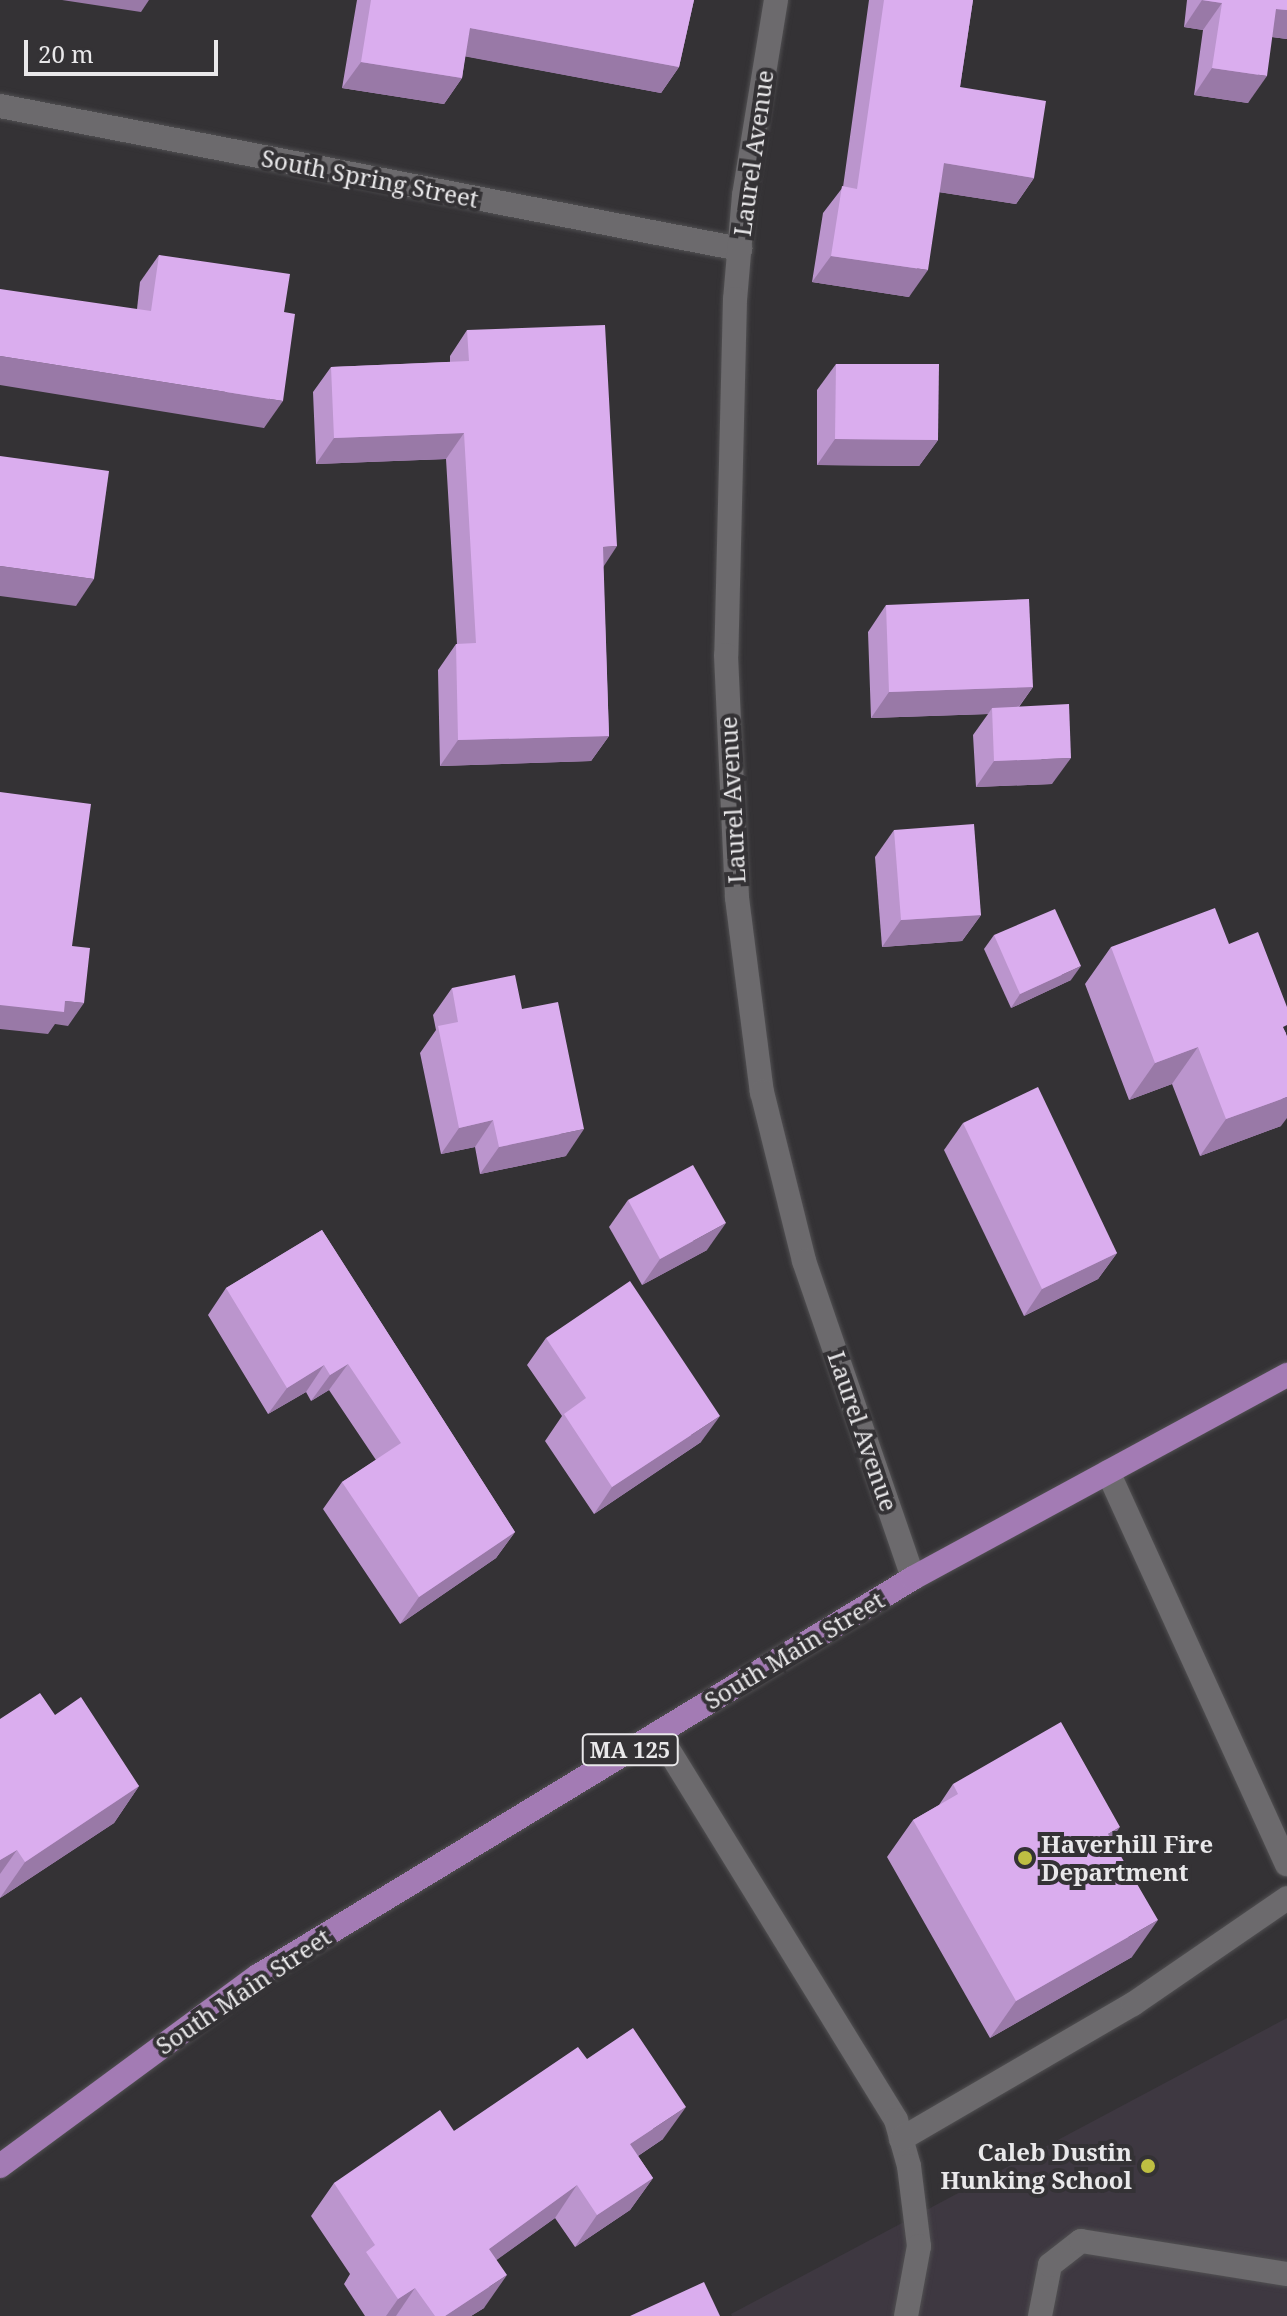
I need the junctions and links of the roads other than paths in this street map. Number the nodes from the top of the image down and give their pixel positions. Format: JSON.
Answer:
{"nodes":[{"id":1,"x":776,"y":0,"type":"edge"},
{"id":2,"x":0,"y":106,"type":"edge"},
{"id":3,"x":740,"y":249,"type":"junction"},
{"id":4,"x":1287,"y":1375,"type":"edge"},
{"id":5,"x":1108,"y":1472,"type":"junction"},
{"id":6,"x":913,"y":1578,"type":"junction"},
{"id":7,"x":658,"y":1733,"type":"junction"},
{"id":8,"x":1287,"y":1864,"type":"edge"},
{"id":9,"x":1287,"y":1898,"type":"edge"},
{"id":10,"x":901,"y":2139,"type":"junction"},
{"id":11,"x":0,"y":2166,"type":"edge"},
{"id":12,"x":1287,"y":2274,"type":"edge"},
{"id":13,"x":906,"y":2316,"type":"edge"},
{"id":14,"x":1040,"y":2316,"type":"edge"}],
"edges":[{"from":1,"to":3,"type":"main road","name":"Laurel Avenue"},
{"from":2,"to":3,"type":"main road","name":"South Spring Street"},
{"from":3,"to":6,"type":"main road","name":"Laurel Avenue"},
{"from":4,"to":5,"type":"main road","name":"South Main Street","number":"MA 125"},
{"from":5,"to":6,"type":"main road","name":"South Main Street","number":"MA 125"},
{"from":5,"to":8,"type":"main road"},
{"from":6,"to":7,"type":"main road","name":"South Main Street","number":"MA 125"},
{"from":7,"to":10,"type":"main road"},
{"from":7,"to":11,"type":"main road","name":"South Main Street","number":"MA 125"},
{"from":9,"to":10,"type":"main road"},
{"from":10,"to":13,"type":"main road"},
{"from":12,"to":14,"type":"main road"}]}
